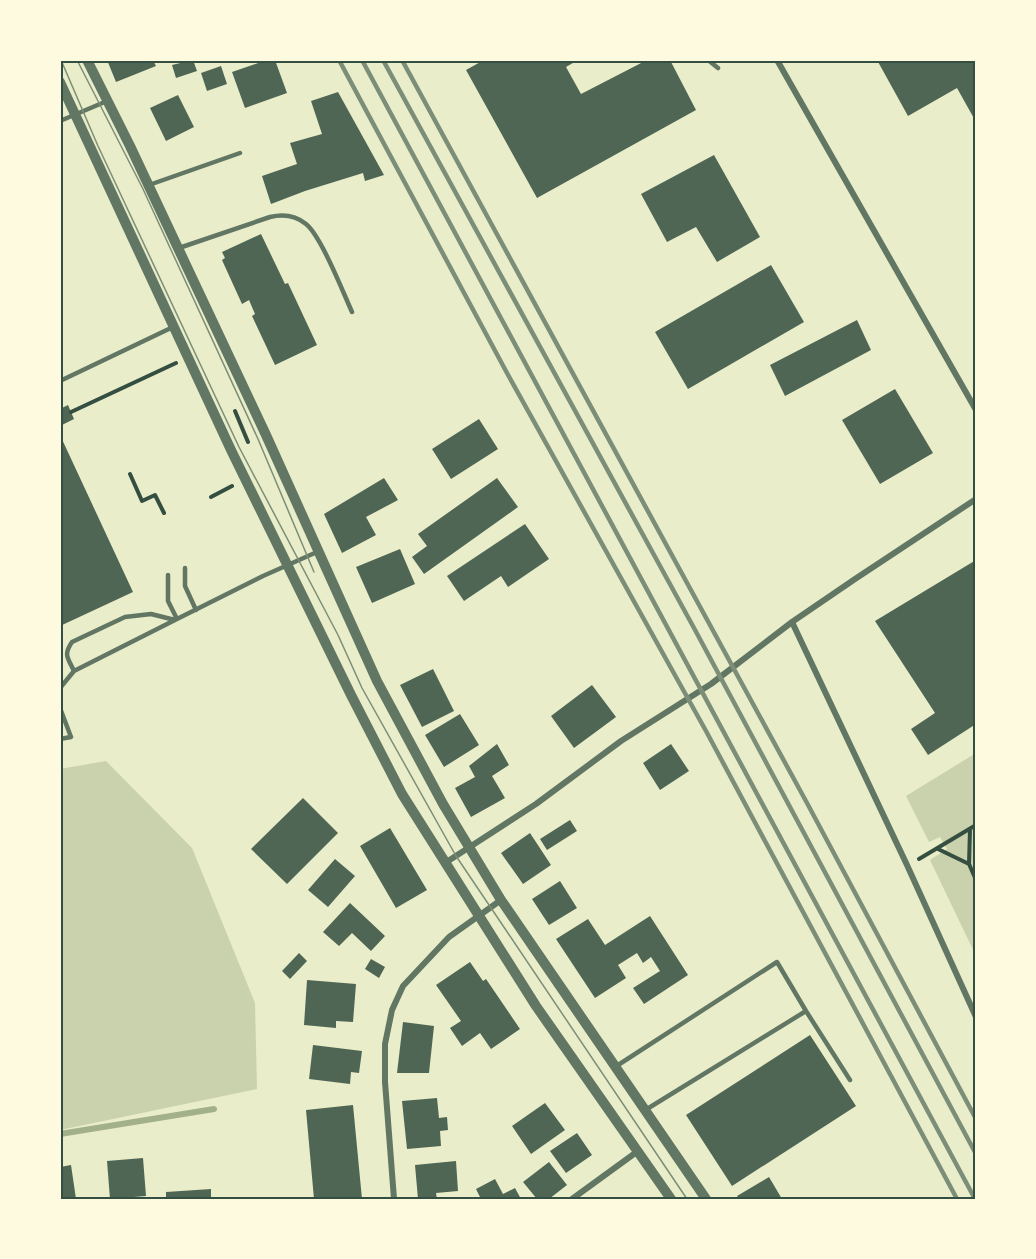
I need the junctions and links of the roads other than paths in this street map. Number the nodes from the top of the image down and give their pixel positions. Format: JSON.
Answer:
{"nodes":[{"id":1,"x":87,"y":60,"type":"edge"},
{"id":2,"x":708,"y":60,"type":"edge"},
{"id":3,"x":777,"y":60,"type":"edge"},
{"id":4,"x":718,"y":68,"type":"dead end"},
{"id":5,"x":60,"y":82,"type":"edge"},
{"id":6,"x":107,"y":101,"type":"junction"},
{"id":7,"x":75,"y":114,"type":"junction"},
{"id":8,"x":60,"y":121,"type":"edge"},
{"id":9,"x":240,"y":153,"type":"dead end"},
{"id":10,"x":149,"y":185,"type":"junction"},
{"id":11,"x":179,"y":248,"type":"junction"},
{"id":12,"x":352,"y":312,"type":"dead end"},
{"id":13,"x":173,"y":327,"type":"junction"},
{"id":14,"x":60,"y":381,"type":"edge"},
{"id":15,"x":976,"y":410,"type":"edge"},
{"id":16,"x":976,"y":499,"type":"edge"},
{"id":17,"x":317,"y":552,"type":"junction"},
{"id":18,"x":288,"y":564,"type":"junction"},
{"id":19,"x":185,"y":568,"type":"dead end"},
{"id":20,"x":168,"y":575,"type":"dead end"},
{"id":21,"x":196,"y":610,"type":"junction"},
{"id":22,"x":176,"y":620,"type":"junction"},
{"id":23,"x":792,"y":622,"type":"junction"},
{"id":24,"x":74,"y":671,"type":"junction"},
{"id":25,"x":60,"y":688,"type":"edge"},
{"id":26,"x":60,"y":708,"type":"edge"},
{"id":27,"x":60,"y":739,"type":"edge"},
{"id":28,"x":469,"y":849,"type":"junction"},
{"id":29,"x":445,"y":863,"type":"junction"},
{"id":30,"x":501,"y":900,"type":"junction"},
{"id":31,"x":479,"y":915,"type":"junction"},
{"id":32,"x":806,"y":1011,"type":"junction"},
{"id":33,"x":976,"y":1017,"type":"edge"},
{"id":34,"x":614,"y":1067,"type":"junction"},
{"id":35,"x":850,"y":1080,"type":"dead end"},
{"id":36,"x":644,"y":1111,"type":"junction"},
{"id":37,"x":638,"y":1150,"type":"junction"},
{"id":38,"x":394,"y":1199,"type":"edge"},
{"id":39,"x":572,"y":1199,"type":"edge"},
{"id":40,"x":671,"y":1199,"type":"edge"},
{"id":41,"x":705,"y":1199,"type":"edge"}],
"edges":[{"from":1,"to":6,"type":"street"},
{"from":2,"to":4,"type":"lane"},
{"from":3,"to":15,"type":"street"},
{"from":5,"to":7,"type":"street"},
{"from":6,"to":7,"type":"lane"},
{"from":6,"to":10,"type":"street"},
{"from":7,"to":8,"type":"lane"},
{"from":7,"to":13,"type":"street"},
{"from":9,"to":10,"type":"lane"},
{"from":10,"to":11,"type":"street"},
{"from":11,"to":12,"type":"lane"},
{"from":11,"to":17,"type":"street"},
{"from":13,"to":14,"type":"lane"},
{"from":13,"to":18,"type":"street"},
{"from":16,"to":23,"type":"street"},
{"from":17,"to":18,"type":"lane"},
{"from":17,"to":28,"type":"street"},
{"from":18,"to":21,"type":"lane"},
{"from":18,"to":29,"type":"street"},
{"from":19,"to":21,"type":"lane"},
{"from":20,"to":22,"type":"lane"},
{"from":21,"to":22,"type":"lane"},
{"from":22,"to":24,"type":"lane"},
{"from":22,"to":24,"type":"lane"},
{"from":23,"to":28,"type":"street"},
{"from":23,"to":33,"type":"street"},
{"from":24,"to":25,"type":"lane"},
{"from":26,"to":27,"type":"lane"},
{"from":28,"to":29,"type":"street"},
{"from":28,"to":30,"type":"street"},
{"from":29,"to":31,"type":"street"},
{"from":30,"to":31,"type":"street"},
{"from":30,"to":34,"type":"street"},
{"from":31,"to":37,"type":"street"},
{"from":31,"to":38,"type":"street"},
{"from":32,"to":34,"type":"lane"},
{"from":32,"to":35,"type":"lane"},
{"from":32,"to":36,"type":"lane"},
{"from":34,"to":36,"type":"street"},
{"from":36,"to":41,"type":"street"},
{"from":37,"to":39,"type":"street"},
{"from":37,"to":40,"type":"street"}]}
